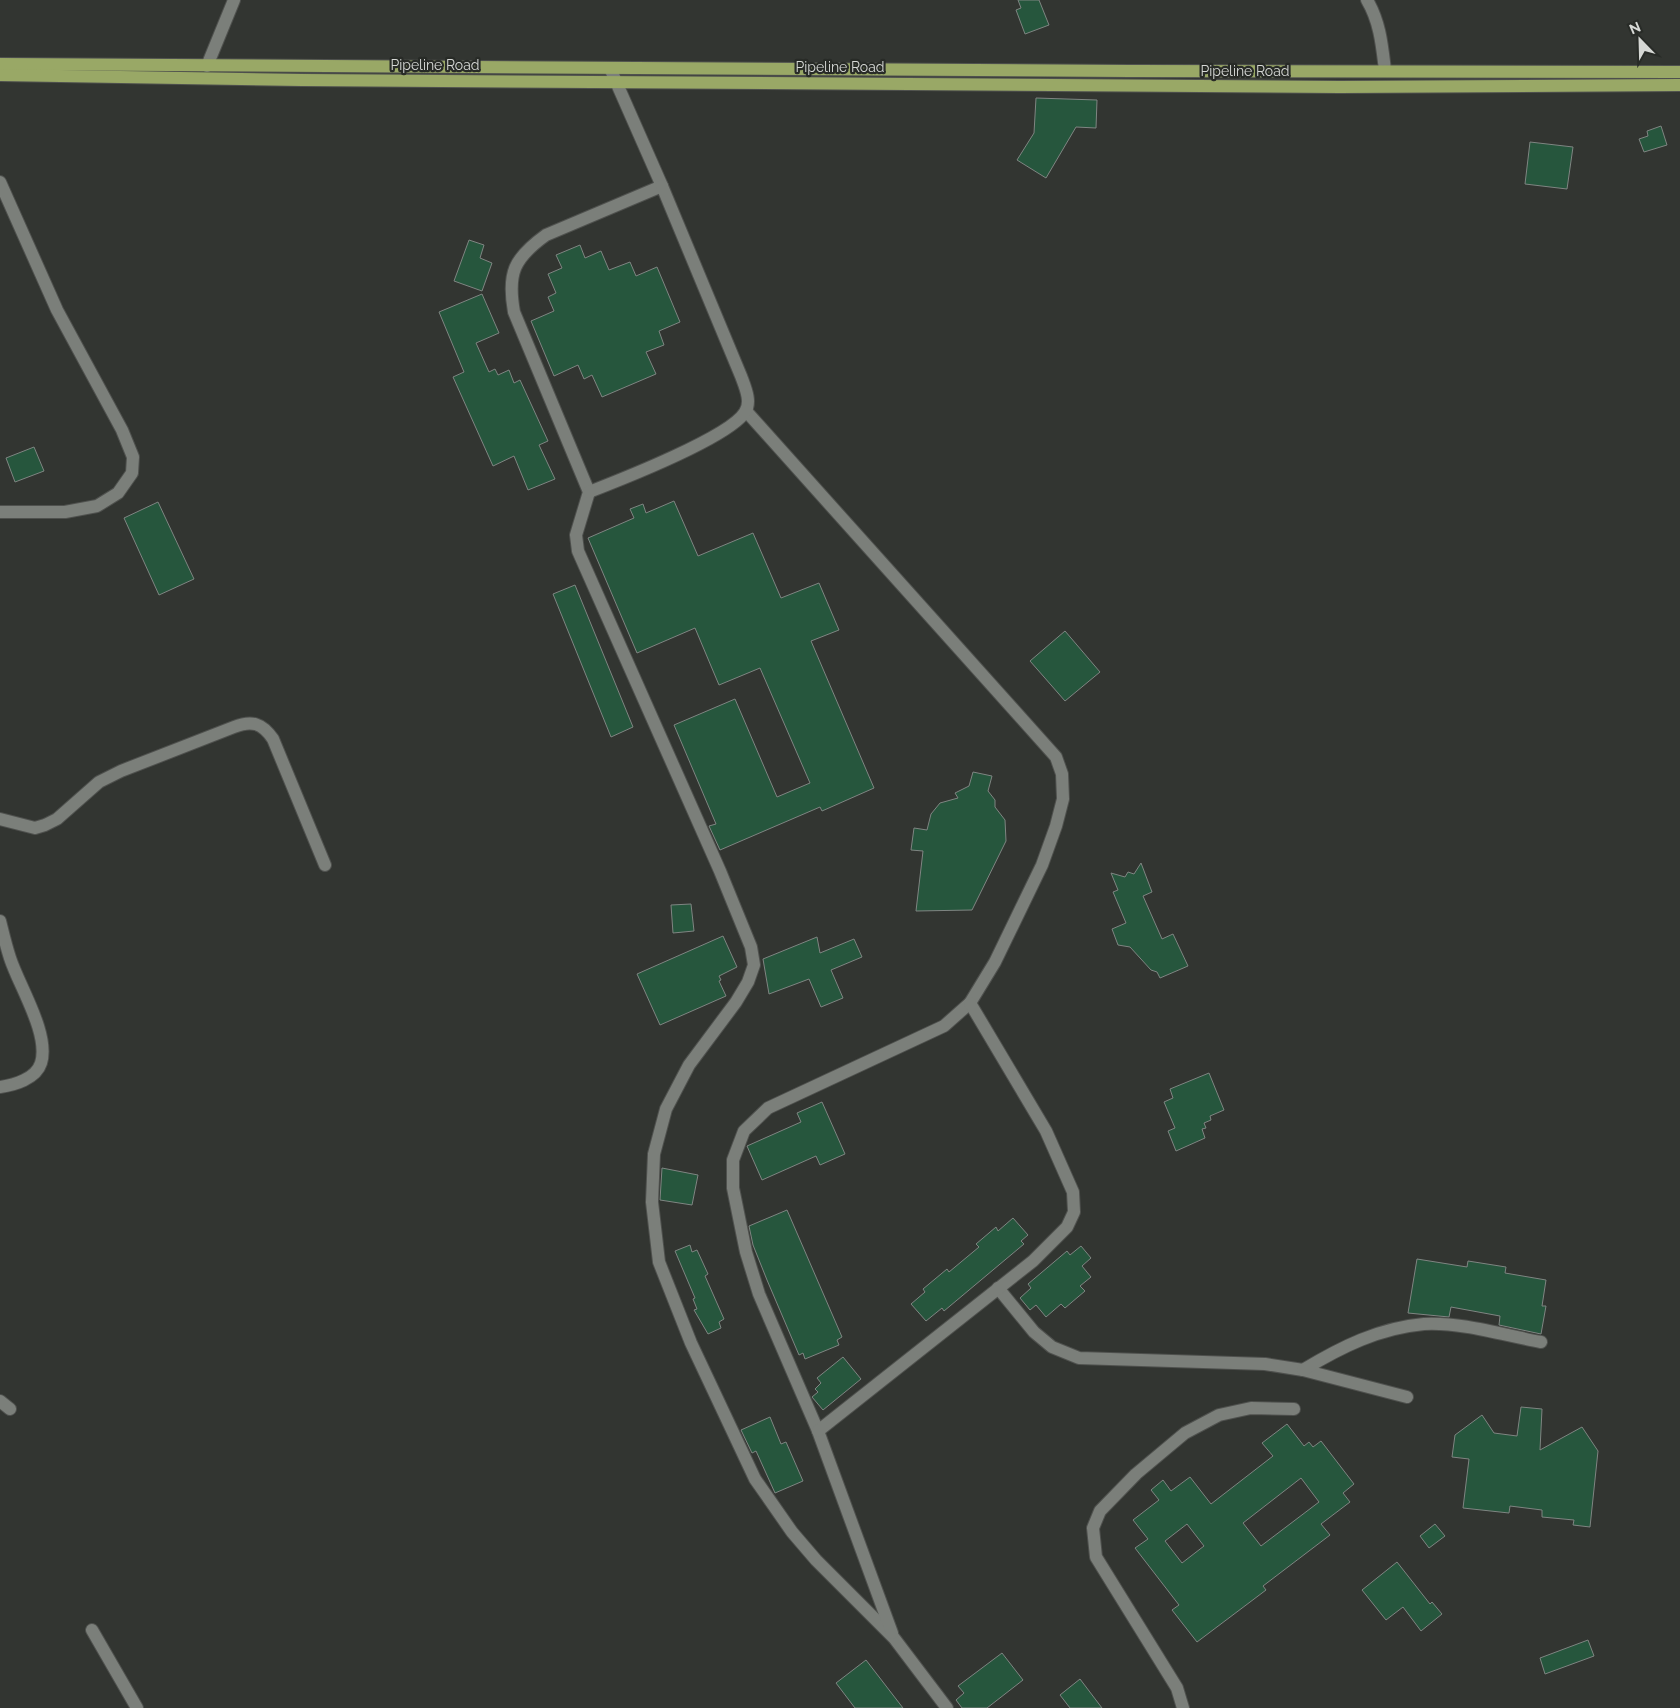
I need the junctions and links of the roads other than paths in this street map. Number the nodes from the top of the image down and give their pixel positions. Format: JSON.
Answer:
{"nodes":[{"id":1,"x":234,"y":0,"type":"edge"},
{"id":2,"x":1367,"y":0,"type":"edge"},
{"id":3,"x":0,"y":64,"type":"edge"},
{"id":4,"x":207,"y":66,"type":"junction"},
{"id":5,"x":394,"y":67,"type":"junction"},
{"id":6,"x":610,"y":68,"type":"junction"},
{"id":7,"x":1385,"y":70,"type":"junction"},
{"id":8,"x":1680,"y":72,"type":"edge"},
{"id":9,"x":0,"y":75,"type":"edge"},
{"id":10,"x":394,"y":80,"type":"junction"},
{"id":11,"x":614,"y":81,"type":"junction"},
{"id":12,"x":1680,"y":86,"type":"edge"},
{"id":13,"x":0,"y":182,"type":"edge"},
{"id":14,"x":662,"y":186,"type":"junction"},
{"id":15,"x":746,"y":411,"type":"junction"},
{"id":16,"x":589,"y":492,"type":"junction"},
{"id":17,"x":0,"y":512,"type":"edge"},
{"id":18,"x":0,"y":819,"type":"edge"},
{"id":19,"x":325,"y":866,"type":"dead end"},
{"id":20,"x":0,"y":921,"type":"edge"},
{"id":21,"x":970,"y":1003,"type":"junction"},
{"id":22,"x":0,"y":1087,"type":"edge"},
{"id":23,"x":998,"y":1288,"type":"junction"},
{"id":24,"x":1541,"y":1342,"type":"dead end"},
{"id":25,"x":1303,"y":1370,"type":"junction"},
{"id":26,"x":1407,"y":1397,"type":"dead end"},
{"id":27,"x":1294,"y":1410,"type":"dead end"},
{"id":28,"x":818,"y":1431,"type":"junction"},
{"id":29,"x":92,"y":1630,"type":"dead end"},
{"id":30,"x":894,"y":1638,"type":"junction"},
{"id":31,"x":137,"y":1708,"type":"edge"},
{"id":32,"x":947,"y":1708,"type":"edge"},
{"id":33,"x":1183,"y":1708,"type":"edge"}],
"edges":[{"from":1,"to":4,"type":"street"},
{"from":2,"to":7,"type":"street"},
{"from":3,"to":4,"type":"main road","name":"Pipeline Road"},
{"from":4,"to":5,"type":"main road","name":"Pipeline Road"},
{"from":5,"to":6,"type":"main road","name":"Pipeline Road"},
{"from":5,"to":10,"type":"main road"},
{"from":6,"to":7,"type":"main road","name":"Pipeline Road"},
{"from":6,"to":11,"type":"street"},
{"from":7,"to":8,"type":"main road","name":"Pipeline Road"},
{"from":9,"to":10,"type":"main road","name":"Pipeline Road"},
{"from":10,"to":11,"type":"main road","name":"Pipeline Road"},
{"from":11,"to":12,"type":"main road","name":"Pipeline Road"},
{"from":11,"to":14,"type":"street"},
{"from":13,"to":17,"type":"street"},
{"from":14,"to":15,"type":"street"},
{"from":14,"to":16,"type":"street"},
{"from":15,"to":16,"type":"street"},
{"from":15,"to":21,"type":"street"},
{"from":16,"to":30,"type":"street"},
{"from":18,"to":19,"type":"street"},
{"from":20,"to":22,"type":"street"},
{"from":21,"to":23,"type":"street"},
{"from":21,"to":28,"type":"street"},
{"from":23,"to":25,"type":"street"},
{"from":23,"to":28,"type":"street"},
{"from":24,"to":25,"type":"street"},
{"from":25,"to":26,"type":"street"},
{"from":27,"to":33,"type":"street"},
{"from":28,"to":30,"type":"street"},
{"from":29,"to":31,"type":"street"},
{"from":30,"to":32,"type":"street"}]}
